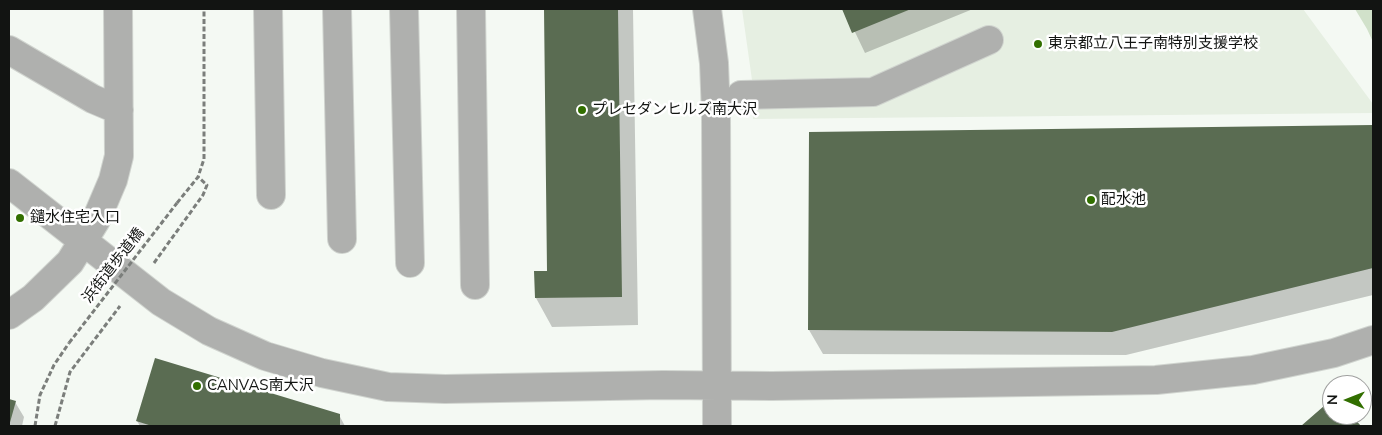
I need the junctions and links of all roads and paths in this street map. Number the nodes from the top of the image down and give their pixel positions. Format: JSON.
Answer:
{"nodes":[{"id":1,"x":118,"y":9,"type":"edge"},
{"id":2,"x":204,"y":9,"type":"edge"},
{"id":3,"x":268,"y":9,"type":"edge"},
{"id":4,"x":337,"y":9,"type":"edge"},
{"id":5,"x":404,"y":9,"type":"edge"},
{"id":6,"x":471,"y":9,"type":"edge"},
{"id":7,"x":707,"y":9,"type":"edge"},
{"id":8,"x":988,"y":40,"type":"dead end"},
{"id":9,"x":9,"y":50,"type":"edge"},
{"id":10,"x":742,"y":95,"type":"dead end"},
{"id":11,"x":119,"y":110,"type":"junction"},
{"id":12,"x":198,"y":177,"type":"junction"},
{"id":13,"x":9,"y":183,"type":"edge"},
{"id":14,"x":271,"y":194,"type":"dead end"},
{"id":15,"x":342,"y":240,"type":"dead end"},
{"id":16,"x":83,"y":242,"type":"junction"},
{"id":17,"x":410,"y":263,"type":"dead end"},
{"id":18,"x":152,"y":265,"type":"dead end"},
{"id":19,"x":474,"y":285,"type":"dead end"},
{"id":20,"x":122,"y":304,"type":"dead end"},
{"id":21,"x":9,"y":315,"type":"edge"},
{"id":22,"x":1373,"y":340,"type":"edge"},
{"id":23,"x":716,"y":386,"type":"junction"},
{"id":24,"x":35,"y":426,"type":"edge"},
{"id":25,"x":55,"y":426,"type":"edge"},
{"id":26,"x":717,"y":426,"type":"edge"}],
"edges":[{"from":1,"to":11,"type":"street"},
{"from":2,"to":12,"type":"path"},
{"from":3,"to":14,"type":"street"},
{"from":4,"to":15,"type":"street"},
{"from":5,"to":17,"type":"street"},
{"from":6,"to":19,"type":"street"},
{"from":7,"to":23,"type":"street"},
{"from":8,"to":10,"type":"street"},
{"from":9,"to":11,"type":"street"},
{"from":11,"to":16,"type":"street"},
{"from":12,"to":18,"type":"path"},
{"from":12,"to":24,"type":"path","name":"浜街道歩道橋","bridge":true},
{"from":13,"to":16,"type":"street"},
{"from":16,"to":21,"type":"street"},
{"from":16,"to":23,"type":"street"},
{"from":20,"to":25,"type":"path"},
{"from":22,"to":23,"type":"street"},
{"from":23,"to":26,"type":"street"}]}
